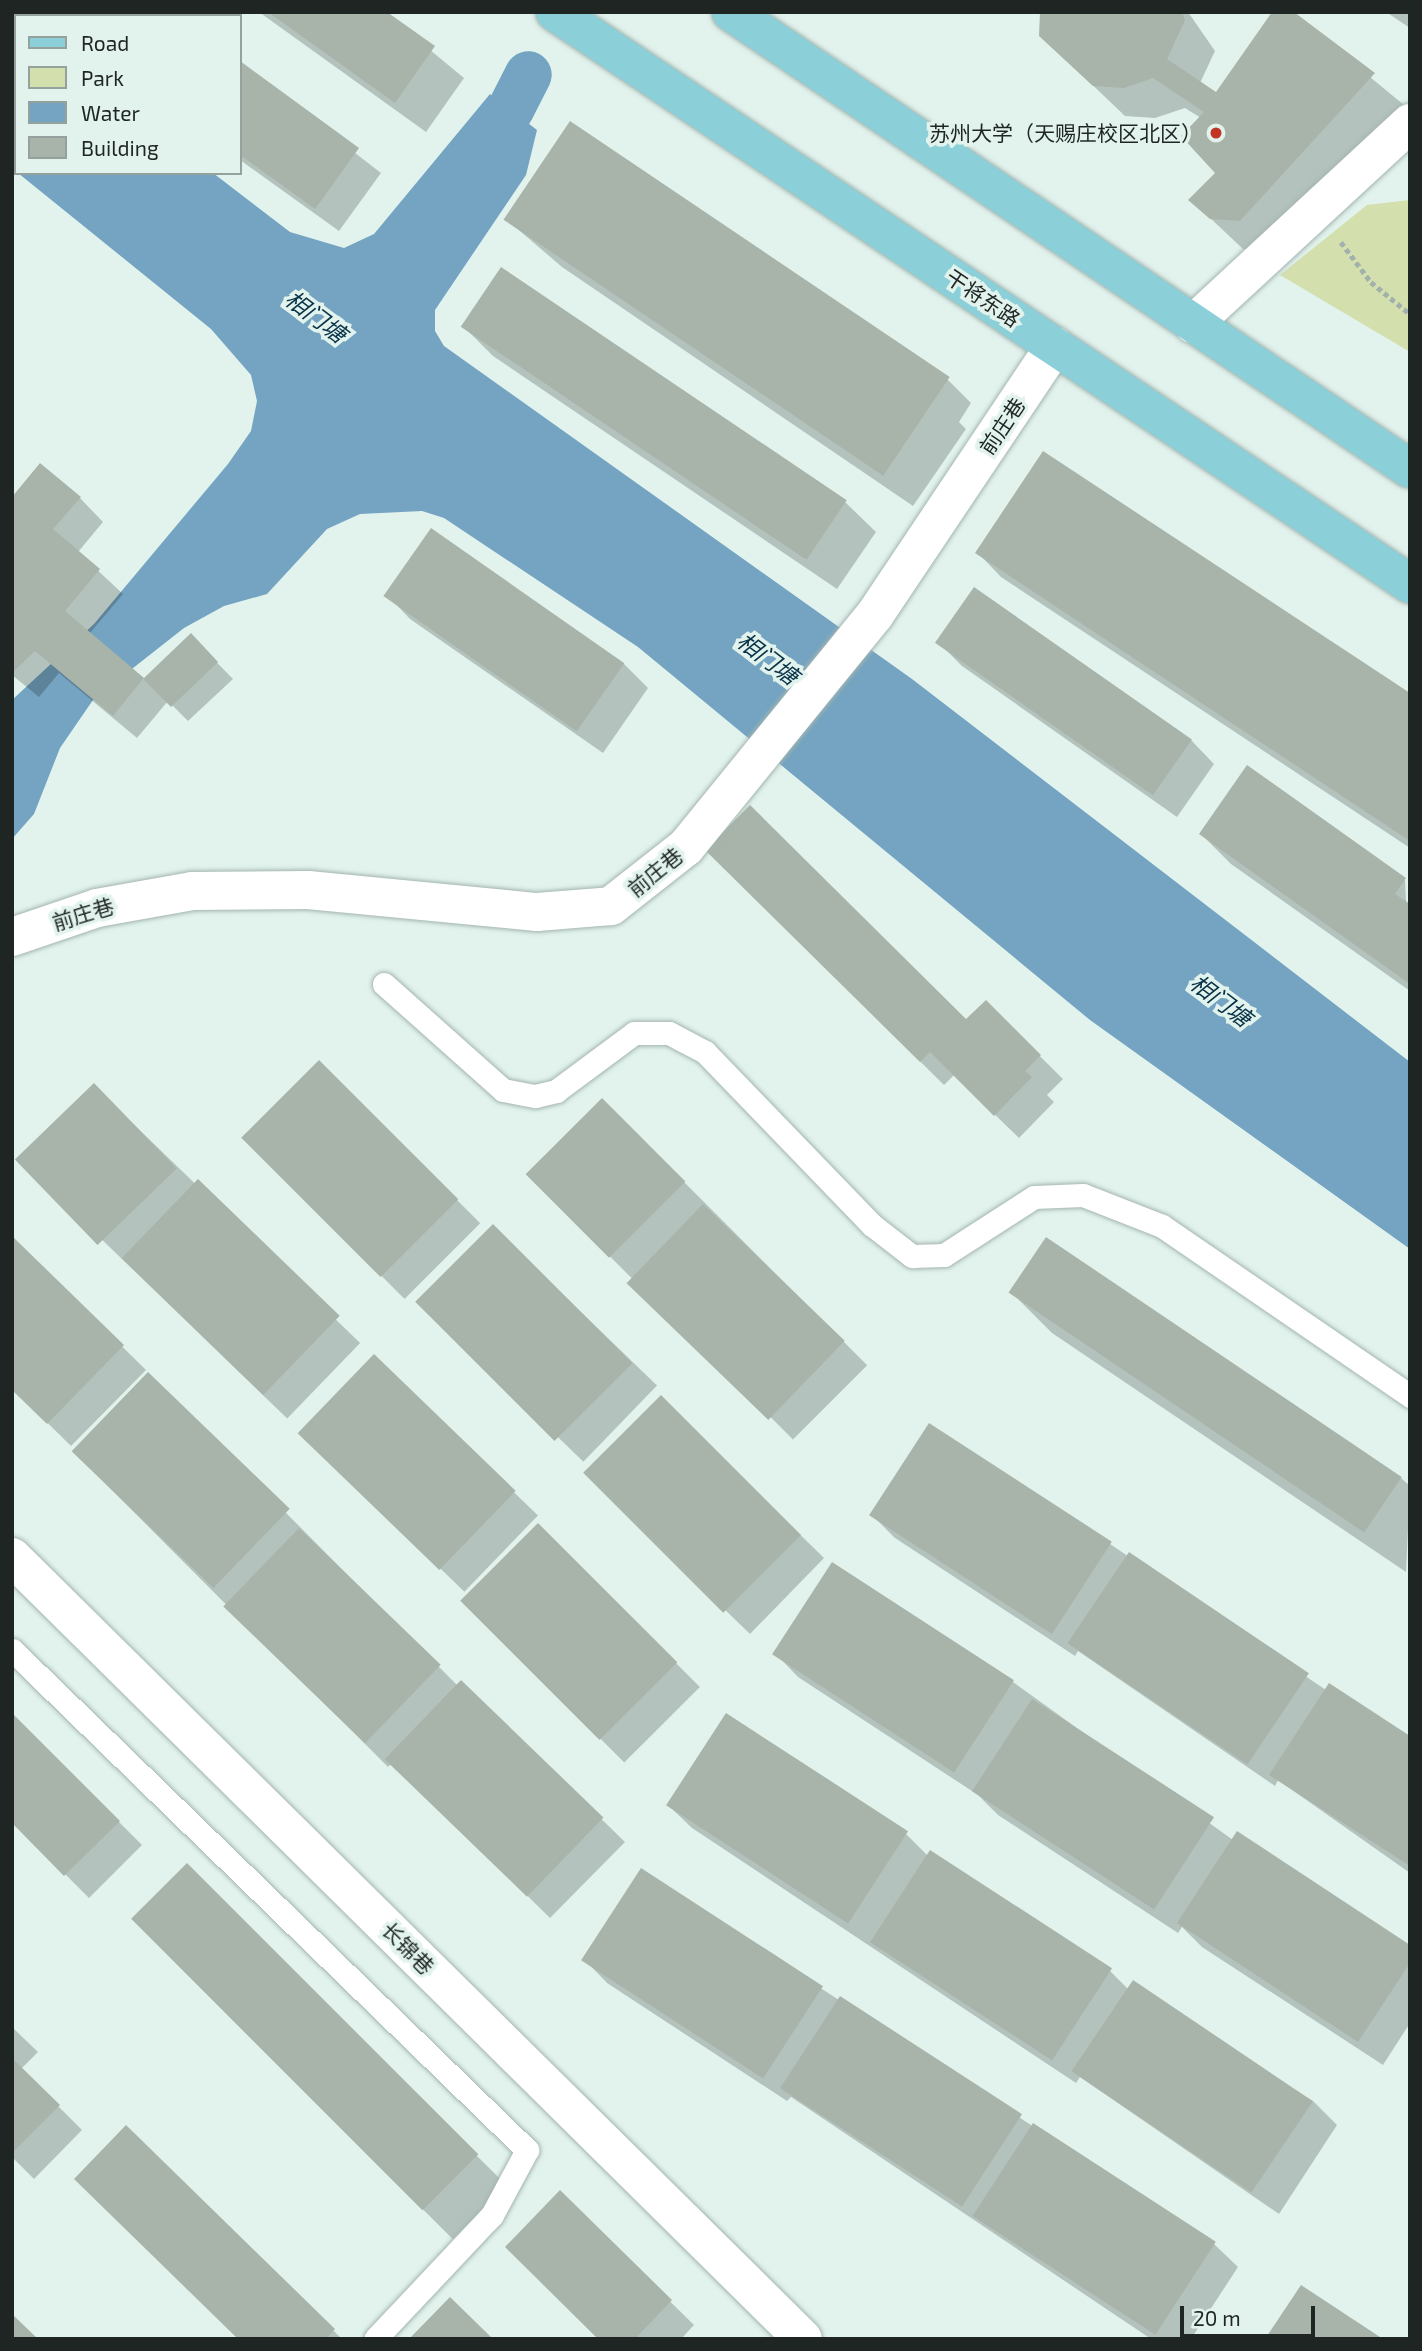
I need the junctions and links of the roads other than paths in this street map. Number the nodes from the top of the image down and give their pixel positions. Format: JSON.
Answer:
{"nodes":[{"id":1,"x":555,"y":12,"type":"edge"},
{"id":2,"x":731,"y":12,"type":"edge"},
{"id":3,"x":1410,"y":123,"type":"edge"},
{"id":4,"x":1193,"y":324,"type":"junction"},
{"id":5,"x":1055,"y":346,"type":"junction"},
{"id":6,"x":1410,"y":469,"type":"edge"},
{"id":7,"x":1410,"y":584,"type":"edge"},
{"id":8,"x":12,"y":937,"type":"edge"},
{"id":9,"x":384,"y":984,"type":"dead end"},
{"id":10,"x":1410,"y":1396,"type":"edge"},
{"id":11,"x":12,"y":1557,"type":"edge"},
{"id":12,"x":12,"y":1650,"type":"edge"},
{"id":13,"x":375,"y":2339,"type":"edge"},
{"id":14,"x":803,"y":2339,"type":"edge"}],
"edges":[{"from":1,"to":5,"type":"main road","name":"干将东路"},
{"from":2,"to":4,"type":"main road"},
{"from":3,"to":4,"type":"street"},
{"from":4,"to":6,"type":"main road"},
{"from":5,"to":7,"type":"main road","name":"干将东路"},
{"from":5,"to":8,"type":"street","name":"前庄巷"},
{"from":9,"to":10,"type":"lane"},
{"from":11,"to":14,"type":"street","name":"长锦巷"},
{"from":12,"to":13,"type":"lane"}]}
